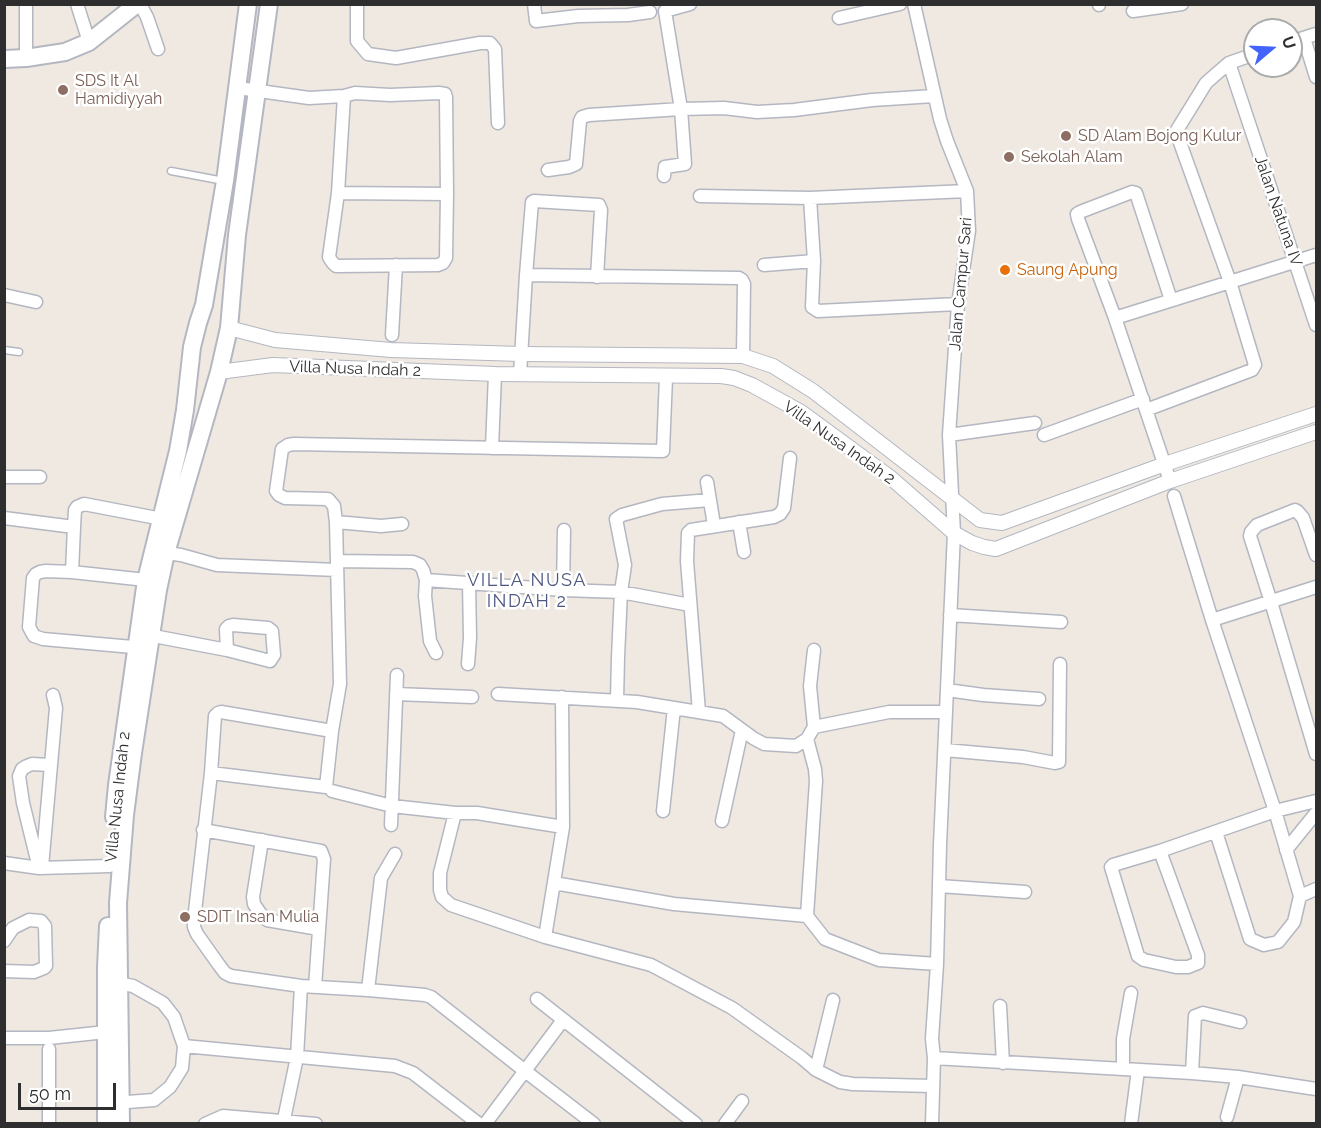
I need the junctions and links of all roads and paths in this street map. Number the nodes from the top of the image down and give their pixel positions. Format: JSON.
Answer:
{"nodes":[{"id":1,"x":26,"y":4,"type":"edge"},
{"id":2,"x":77,"y":4,"type":"edge"},
{"id":3,"x":138,"y":4,"type":"edge"},
{"id":4,"x":248,"y":4,"type":"edge"},
{"id":5,"x":269,"y":4,"type":"edge"},
{"id":6,"x":357,"y":4,"type":"edge"},
{"id":7,"x":534,"y":4,"type":"edge"},
{"id":8,"x":637,"y":4,"type":"edge"},
{"id":9,"x":690,"y":4,"type":"edge"},
{"id":10,"x":900,"y":4,"type":"edge"},
{"id":11,"x":914,"y":4,"type":"edge"},
{"id":12,"x":1182,"y":4,"type":"edge"},
{"id":13,"x":665,"y":11,"type":"junction"},
{"id":14,"x":1133,"y":11,"type":"dead end"},
{"id":15,"x":650,"y":12,"type":"junction"},
{"id":16,"x":839,"y":18,"type":"dead end"},
{"id":17,"x":1317,"y":34,"type":"edge"},
{"id":18,"x":1304,"y":38,"type":"joint"},
{"id":19,"x":89,"y":42,"type":"junction"},
{"id":20,"x":158,"y":49,"type":"dead end"},
{"id":21,"x":242,"y":56,"type":"junction"},
{"id":22,"x":26,"y":58,"type":"junction"},
{"id":23,"x":1243,"y":58,"type":"edge"},
{"id":24,"x":4,"y":59,"type":"edge"},
{"id":25,"x":261,"y":59,"type":"junction"},
{"id":26,"x":1228,"y":63,"type":"junction"},
{"id":27,"x":1317,"y":78,"type":"edge"},
{"id":28,"x":238,"y":88,"type":"junction"},
{"id":29,"x":257,"y":90,"type":"junction"},
{"id":30,"x":344,"y":96,"type":"junction"},
{"id":31,"x":934,"y":96,"type":"junction"},
{"id":32,"x":681,"y":109,"type":"junction"},
{"id":33,"x":498,"y":123,"type":"dead end"},
{"id":34,"x":548,"y":170,"type":"dead end"},
{"id":35,"x":171,"y":171,"type":"dead end"},
{"id":36,"x":664,"y":176,"type":"dead end"},
{"id":37,"x":225,"y":181,"type":"junction"},
{"id":38,"x":967,"y":191,"type":"junction"},
{"id":39,"x":338,"y":193,"type":"junction"},
{"id":40,"x":447,"y":194,"type":"junction"},
{"id":41,"x":700,"y":196,"type":"dead end"},
{"id":42,"x":810,"y":198,"type":"junction"},
{"id":43,"x":1317,"y":255,"type":"edge"},
{"id":44,"x":814,"y":261,"type":"junction"},
{"id":45,"x":1295,"y":261,"type":"junction"},
{"id":46,"x":764,"y":264,"type":"dead end"},
{"id":47,"x":396,"y":265,"type":"junction"},
{"id":48,"x":526,"y":275,"type":"junction"},
{"id":49,"x":597,"y":276,"type":"junction"},
{"id":50,"x":1230,"y":282,"type":"junction"},
{"id":51,"x":4,"y":295,"type":"edge"},
{"id":52,"x":1171,"y":300,"type":"junction"},
{"id":53,"x":36,"y":302,"type":"dead end"},
{"id":54,"x":958,"y":304,"type":"junction"},
{"id":55,"x":204,"y":305,"type":"junction"},
{"id":56,"x":1115,"y":318,"type":"junction"},
{"id":57,"x":229,"y":321,"type":"junction"},
{"id":58,"x":1317,"y":325,"type":"edge"},
{"id":59,"x":392,"y":335,"type":"dead end"},
{"id":60,"x":4,"y":350,"type":"edge"},
{"id":61,"x":19,"y":352,"type":"dead end"},
{"id":62,"x":522,"y":354,"type":"junction"},
{"id":63,"x":743,"y":356,"type":"junction"},
{"id":64,"x":190,"y":368,"type":"junction"},
{"id":65,"x":219,"y":372,"type":"junction"},
{"id":66,"x":495,"y":374,"type":"junction"},
{"id":67,"x":520,"y":374,"type":"junction"},
{"id":68,"x":666,"y":377,"type":"junction"},
{"id":69,"x":1144,"y":404,"type":"junction"},
{"id":70,"x":1317,"y":414,"type":"edge"},
{"id":71,"x":1035,"y":423,"type":"dead end"},
{"id":72,"x":1317,"y":432,"type":"edge"},
{"id":73,"x":949,"y":435,"type":"junction"},
{"id":74,"x":1044,"y":435,"type":"dead end"},
{"id":75,"x":492,"y":448,"type":"junction"},
{"id":76,"x":790,"y":458,"type":"dead end"},
{"id":77,"x":1165,"y":464,"type":"junction"},
{"id":78,"x":4,"y":477,"type":"edge"},
{"id":79,"x":40,"y":477,"type":"dead end"},
{"id":80,"x":1170,"y":481,"type":"junction"},
{"id":81,"x":707,"y":482,"type":"dead end"},
{"id":82,"x":1174,"y":496,"type":"dead end"},
{"id":83,"x":952,"y":499,"type":"junction"},
{"id":84,"x":710,"y":500,"type":"junction"},
{"id":85,"x":4,"y":518,"type":"edge"},
{"id":86,"x":162,"y":519,"type":"junction"},
{"id":87,"x":336,"y":522,"type":"junction"},
{"id":88,"x":738,"y":522,"type":"junction"},
{"id":89,"x":402,"y":524,"type":"dead end"},
{"id":90,"x":714,"y":525,"type":"junction"},
{"id":91,"x":74,"y":527,"type":"junction"},
{"id":92,"x":564,"y":531,"type":"dead end"},
{"id":93,"x":954,"y":532,"type":"junction"},
{"id":94,"x":744,"y":552,"type":"dead end"},
{"id":95,"x":166,"y":553,"type":"junction"},
{"id":96,"x":1317,"y":555,"type":"edge"},
{"id":97,"x":337,"y":565,"type":"junction"},
{"id":98,"x":72,"y":572,"type":"junction"},
{"id":99,"x":146,"y":580,"type":"junction"},
{"id":100,"x":426,"y":580,"type":"junction"},
{"id":101,"x":469,"y":582,"type":"junction"},
{"id":102,"x":1317,"y":587,"type":"edge"},
{"id":103,"x":563,"y":590,"type":"junction"},
{"id":104,"x":621,"y":592,"type":"junction"},
{"id":105,"x":1271,"y":602,"type":"junction"},
{"id":106,"x":690,"y":605,"type":"junction"},
{"id":107,"x":950,"y":615,"type":"junction"},
{"id":108,"x":1212,"y":620,"type":"junction"},
{"id":109,"x":1061,"y":622,"type":"dead end"},
{"id":110,"x":144,"y":641,"type":"junction"},
{"id":111,"x":227,"y":650,"type":"dead end"},
{"id":112,"x":814,"y":650,"type":"dead end"},
{"id":113,"x":436,"y":653,"type":"dead end"},
{"id":114,"x":468,"y":664,"type":"dead end"},
{"id":115,"x":1060,"y":664,"type":"dead end"},
{"id":116,"x":397,"y":675,"type":"dead end"},
{"id":117,"x":947,"y":690,"type":"junction"},
{"id":118,"x":396,"y":694,"type":"junction"},
{"id":119,"x":498,"y":694,"type":"dead end"},
{"id":120,"x":53,"y":695,"type":"dead end"},
{"id":121,"x":472,"y":697,"type":"dead end"},
{"id":122,"x":562,"y":697,"type":"junction"},
{"id":123,"x":1040,"y":699,"type":"dead end"},
{"id":124,"x":617,"y":700,"type":"junction"},
{"id":125,"x":674,"y":708,"type":"junction"},
{"id":126,"x":699,"y":712,"type":"junction"},
{"id":127,"x":946,"y":712,"type":"junction"},
{"id":128,"x":814,"y":726,"type":"junction"},
{"id":129,"x":742,"y":730,"type":"junction"},
{"id":130,"x":332,"y":731,"type":"junction"},
{"id":131,"x":807,"y":739,"type":"junction"},
{"id":132,"x":945,"y":750,"type":"junction"},
{"id":133,"x":1317,"y":754,"type":"edge"},
{"id":134,"x":50,"y":765,"type":"junction"},
{"id":135,"x":211,"y":773,"type":"junction"},
{"id":136,"x":329,"y":789,"type":"junction"},
{"id":137,"x":1317,"y":801,"type":"edge"},
{"id":138,"x":392,"y":806,"type":"junction"},
{"id":139,"x":663,"y":811,"type":"dead end"},
{"id":140,"x":1275,"y":811,"type":"junction"},
{"id":141,"x":455,"y":813,"type":"junction"},
{"id":142,"x":1317,"y":813,"type":"edge"},
{"id":143,"x":722,"y":821,"type":"dead end"},
{"id":144,"x":391,"y":825,"type":"dead end"},
{"id":145,"x":563,"y":827,"type":"junction"},
{"id":146,"x":203,"y":830,"type":"junction"},
{"id":147,"x":1216,"y":832,"type":"junction"},
{"id":148,"x":262,"y":840,"type":"junction"},
{"id":149,"x":1286,"y":850,"type":"junction"},
{"id":150,"x":1160,"y":851,"type":"junction"},
{"id":151,"x":394,"y":854,"type":"dead end"},
{"id":152,"x":4,"y":863,"type":"edge"},
{"id":153,"x":110,"y":866,"type":"junction"},
{"id":154,"x":40,"y":867,"type":"junction"},
{"id":155,"x":554,"y":883,"type":"junction"},
{"id":156,"x":939,"y":886,"type":"junction"},
{"id":157,"x":1317,"y":889,"type":"edge"},
{"id":158,"x":1025,"y":892,"type":"dead end"},
{"id":159,"x":1300,"y":896,"type":"junction"},
{"id":160,"x":807,"y":916,"type":"junction"},
{"id":161,"x":320,"y":928,"type":"junction"},
{"id":162,"x":545,"y":937,"type":"junction"},
{"id":163,"x":4,"y":941,"type":"edge"},
{"id":164,"x":937,"y":964,"type":"junction"},
{"id":165,"x":4,"y":971,"type":"edge"},
{"id":166,"x":118,"y":984,"type":"junction"},
{"id":167,"x":302,"y":986,"type":"junction"},
{"id":168,"x":315,"y":987,"type":"junction"},
{"id":169,"x":368,"y":990,"type":"junction"},
{"id":170,"x":1131,"y":993,"type":"dead end"},
{"id":171,"x":537,"y":999,"type":"dead end"},
{"id":172,"x":833,"y":1000,"type":"dead end"},
{"id":173,"x":1000,"y":1006,"type":"dead end"},
{"id":174,"x":563,"y":1020,"type":"junction"},
{"id":175,"x":1240,"y":1022,"type":"dead end"},
{"id":176,"x":113,"y":1032,"type":"junction"},
{"id":177,"x":4,"y":1038,"type":"edge"},
{"id":178,"x":184,"y":1046,"type":"junction"},
{"id":179,"x":49,"y":1049,"type":"dead end"},
{"id":180,"x":297,"y":1057,"type":"junction"},
{"id":181,"x":934,"y":1058,"type":"junction"},
{"id":182,"x":1003,"y":1063,"type":"junction"},
{"id":183,"x":1123,"y":1069,"type":"junction"},
{"id":184,"x":816,"y":1070,"type":"junction"},
{"id":185,"x":1138,"y":1070,"type":"junction"},
{"id":186,"x":525,"y":1071,"type":"junction"},
{"id":187,"x":1192,"y":1073,"type":"junction"},
{"id":188,"x":1238,"y":1077,"type":"junction"},
{"id":189,"x":932,"y":1086,"type":"junction"},
{"id":190,"x":1317,"y":1089,"type":"edge"},
{"id":191,"x":742,"y":1101,"type":"dead end"},
{"id":192,"x":114,"y":1103,"type":"junction"},
{"id":193,"x":1227,"y":1117,"type":"dead end"},
{"id":194,"x":284,"y":1122,"type":"edge"},
{"id":195,"x":694,"y":1123,"type":"edge"},
{"id":196,"x":50,"y":1124,"type":"edge"},
{"id":197,"x":106,"y":1124,"type":"edge"},
{"id":198,"x":121,"y":1124,"type":"edge"},
{"id":199,"x":205,"y":1124,"type":"edge"},
{"id":200,"x":316,"y":1124,"type":"edge"},
{"id":201,"x":479,"y":1124,"type":"edge"},
{"id":202,"x":485,"y":1124,"type":"edge"},
{"id":203,"x":594,"y":1124,"type":"edge"},
{"id":204,"x":725,"y":1124,"type":"edge"},
{"id":205,"x":932,"y":1124,"type":"edge"},
{"id":206,"x":1131,"y":1124,"type":"edge"}],
"edges":[{"from":1,"to":22,"type":"street"},
{"from":2,"to":19,"type":"street"},
{"from":3,"to":19,"type":"main road"},
{"from":3,"to":20,"type":"street"},
{"from":4,"to":21,"type":"main road","name":"Villa Nusa Indah 2"},
{"from":5,"to":25,"type":"main road","name":"Villa Nusa Indah 2"},
{"from":6,"to":33,"type":"street"},
{"from":7,"to":15,"type":"street"},
{"from":8,"to":15,"type":"street"},
{"from":9,"to":13,"type":"street"},
{"from":10,"to":16,"type":"street"},
{"from":11,"to":31,"type":"street","name":"Jalan Campur Sari"},
{"from":12,"to":14,"type":"street"},
{"from":13,"to":15,"type":"street"},
{"from":13,"to":32,"type":"street"},
{"from":17,"to":18,"type":"street"},
{"from":18,"to":27,"type":"street"},
{"from":19,"to":22,"type":"main road"},
{"from":21,"to":25,"type":"main road"},
{"from":21,"to":28,"type":"main road","name":"Villa Nusa Indah 2"},
{"from":22,"to":24,"type":"main road"},
{"from":23,"to":26,"type":"street"},
{"from":25,"to":29,"type":"main road","name":"Villa Nusa Indah 2"},
{"from":26,"to":45,"type":"street","name":"Jalan Natuna IV"},
{"from":26,"to":50,"type":"street"},
{"from":28,"to":29,"type":"street"},
{"from":28,"to":37,"type":"main road","name":"Villa Nusa Indah 2"},
{"from":29,"to":30,"type":"street"},
{"from":29,"to":57,"type":"main road","name":"Villa Nusa Indah 2"},
{"from":30,"to":39,"type":"street"},
{"from":30,"to":40,"type":"street"},
{"from":31,"to":32,"type":"street"},
{"from":31,"to":38,"type":"street","name":"Jalan Campur Sari"},
{"from":32,"to":34,"type":"street"},
{"from":32,"to":36,"type":"street"},
{"from":35,"to":37,"type":"lane"},
{"from":37,"to":55,"type":"main road","name":"Villa Nusa Indah 2"},
{"from":38,"to":42,"type":"street"},
{"from":38,"to":54,"type":"street","name":"Jalan Campur Sari"},
{"from":39,"to":40,"type":"street"},
{"from":39,"to":47,"type":"street"},
{"from":40,"to":47,"type":"street"},
{"from":41,"to":42,"type":"street"},
{"from":42,"to":44,"type":"street"},
{"from":43,"to":45,"type":"street"},
{"from":44,"to":46,"type":"street"},
{"from":44,"to":54,"type":"street"},
{"from":45,"to":50,"type":"street"},
{"from":45,"to":58,"type":"street","name":"Jalan Natuna IV"},
{"from":47,"to":59,"type":"street"},
{"from":48,"to":49,"type":"street"},
{"from":48,"to":49,"type":"street"},
{"from":48,"to":62,"type":"street"},
{"from":49,"to":63,"type":"street"},
{"from":50,"to":52,"type":"street"},
{"from":50,"to":69,"type":"street"},
{"from":51,"to":53,"type":"street"},
{"from":52,"to":56,"type":"street"},
{"from":52,"to":56,"type":"street"},
{"from":54,"to":73,"type":"street","name":"Jalan Campur Sari"},
{"from":55,"to":57,"type":"main road"},
{"from":55,"to":64,"type":"main road","name":"Villa Nusa Indah 2"},
{"from":56,"to":69,"type":"street"},
{"from":57,"to":62,"type":"street","name":"Villa Nusa Indah 2"},
{"from":57,"to":65,"type":"main road","name":"Villa Nusa Indah 2"},
{"from":60,"to":61,"type":"lane"},
{"from":62,"to":63,"type":"street","name":"Villa Nusa Indah 2"},
{"from":62,"to":67,"type":"street"},
{"from":63,"to":83,"type":"street","name":"Villa Nusa Indah 2"},
{"from":64,"to":65,"type":"main road","name":"Villa Nusa Indah 2"},
{"from":64,"to":86,"type":"main road","name":"Villa Nusa Indah 2"},
{"from":65,"to":66,"type":"street","name":"Villa Nusa Indah 2"},
{"from":65,"to":95,"type":"main road","name":"Villa Nusa Indah 2"},
{"from":66,"to":67,"type":"street","name":"Villa Nusa Indah 2"},
{"from":66,"to":75,"type":"street"},
{"from":67,"to":68,"type":"street","name":"Villa Nusa Indah 2"},
{"from":68,"to":75,"type":"street"},
{"from":68,"to":93,"type":"street","name":"Villa Nusa Indah 2"},
{"from":69,"to":74,"type":"street"},
{"from":69,"to":77,"type":"street"},
{"from":70,"to":77,"type":"street","name":"Villa Nusa Indah 2"},
{"from":71,"to":73,"type":"street"},
{"from":72,"to":80,"type":"street","name":"Villa Nusa Indah 2"},
{"from":73,"to":83,"type":"street","name":"Jalan Campur Sari"},
{"from":75,"to":87,"type":"street"},
{"from":76,"to":88,"type":"street"},
{"from":77,"to":80,"type":"street"},
{"from":77,"to":83,"type":"street","name":"Villa Nusa Indah 2"},
{"from":78,"to":79,"type":"street"},
{"from":80,"to":93,"type":"street","name":"Villa Nusa Indah 2"},
{"from":81,"to":84,"type":"street"},
{"from":82,"to":108,"type":"street"},
{"from":83,"to":93,"type":"street","name":"Jalan Campur Sari"},
{"from":84,"to":90,"type":"street"},
{"from":84,"to":104,"type":"street"},
{"from":85,"to":91,"type":"street"},
{"from":86,"to":91,"type":"street"},
{"from":86,"to":99,"type":"main road","name":"Villa Nusa Indah 2"},
{"from":87,"to":89,"type":"street"},
{"from":87,"to":97,"type":"street"},
{"from":88,"to":90,"type":"street"},
{"from":88,"to":94,"type":"street"},
{"from":90,"to":106,"type":"street"},
{"from":91,"to":98,"type":"street"},
{"from":92,"to":103,"type":"street"},
{"from":93,"to":107,"type":"street","name":"Jalan Campur Sari"},
{"from":95,"to":97,"type":"street"},
{"from":95,"to":110,"type":"main road","name":"Villa Nusa Indah 2"},
{"from":96,"to":105,"type":"street"},
{"from":97,"to":100,"type":"street"},
{"from":97,"to":130,"type":"street"},
{"from":98,"to":99,"type":"street"},
{"from":98,"to":110,"type":"street"},
{"from":99,"to":110,"type":"main road","name":"Villa Nusa Indah 2"},
{"from":100,"to":101,"type":"street"},
{"from":100,"to":113,"type":"street"},
{"from":101,"to":103,"type":"street"},
{"from":101,"to":114,"type":"street"},
{"from":102,"to":105,"type":"street"},
{"from":103,"to":104,"type":"street"},
{"from":104,"to":106,"type":"street"},
{"from":104,"to":124,"type":"street"},
{"from":105,"to":108,"type":"street"},
{"from":105,"to":133,"type":"street"},
{"from":106,"to":126,"type":"street"},
{"from":107,"to":109,"type":"street"},
{"from":107,"to":117,"type":"street","name":"Jalan Campur Sari"},
{"from":108,"to":140,"type":"street"},
{"from":110,"to":111,"type":"street"},
{"from":110,"to":153,"type":"main road","name":"Villa Nusa Indah 2"},
{"from":110,"to":166,"type":"main road","name":"Villa Nusa Indah 2"},
{"from":112,"to":128,"type":"street"},
{"from":115,"to":132,"type":"street"},
{"from":116,"to":118,"type":"street"},
{"from":117,"to":123,"type":"street"},
{"from":117,"to":127,"type":"street","name":"Jalan Campur Sari"},
{"from":118,"to":121,"type":"street"},
{"from":118,"to":138,"type":"street"},
{"from":119,"to":122,"type":"street"},
{"from":120,"to":134,"type":"street"},
{"from":122,"to":124,"type":"street"},
{"from":122,"to":145,"type":"street"},
{"from":124,"to":125,"type":"street"},
{"from":125,"to":126,"type":"street"},
{"from":125,"to":139,"type":"street"},
{"from":126,"to":129,"type":"street"},
{"from":127,"to":128,"type":"street"},
{"from":127,"to":132,"type":"street","name":"Jalan Campur Sari"},
{"from":128,"to":131,"type":"street"},
{"from":129,"to":131,"type":"street"},
{"from":129,"to":143,"type":"street"},
{"from":130,"to":135,"type":"street"},
{"from":130,"to":136,"type":"street"},
{"from":131,"to":160,"type":"street"},
{"from":132,"to":156,"type":"street","name":"Jalan Campur Sari"},
{"from":134,"to":154,"type":"street"},
{"from":134,"to":154,"type":"street"},
{"from":135,"to":136,"type":"street"},
{"from":135,"to":146,"type":"street"},
{"from":136,"to":138,"type":"street"},
{"from":137,"to":140,"type":"street"},
{"from":138,"to":141,"type":"street"},
{"from":138,"to":144,"type":"street"},
{"from":140,"to":147,"type":"street"},
{"from":140,"to":149,"type":"street"},
{"from":141,"to":145,"type":"street"},
{"from":141,"to":162,"type":"street"},
{"from":142,"to":149,"type":"street"},
{"from":145,"to":155,"type":"street"},
{"from":146,"to":148,"type":"street"},
{"from":146,"to":167,"type":"street"},
{"from":147,"to":150,"type":"street"},
{"from":147,"to":159,"type":"street"},
{"from":148,"to":161,"type":"street"},
{"from":148,"to":161,"type":"street"},
{"from":149,"to":159,"type":"street"},
{"from":150,"to":150,"type":"street"},
{"from":151,"to":169,"type":"street"},
{"from":152,"to":154,"type":"street"},
{"from":153,"to":154,"type":"street"},
{"from":153,"to":176,"type":"main road","name":"Villa Nusa Indah 2"},
{"from":155,"to":160,"type":"street"},
{"from":155,"to":162,"type":"street"},
{"from":156,"to":158,"type":"street"},
{"from":156,"to":164,"type":"street","name":"Jalan Campur Sari"},
{"from":157,"to":159,"type":"street"},
{"from":160,"to":164,"type":"street"},
{"from":161,"to":168,"type":"street"},
{"from":162,"to":184,"type":"street"},
{"from":163,"to":165,"type":"street"},
{"from":164,"to":181,"type":"street","name":"Jalan Campur Sari"},
{"from":166,"to":176,"type":"main road","name":"Villa Nusa Indah 2"},
{"from":166,"to":178,"type":"street"},
{"from":167,"to":168,"type":"street"},
{"from":167,"to":180,"type":"street"},
{"from":168,"to":169,"type":"street"},
{"from":169,"to":186,"type":"street"},
{"from":170,"to":183,"type":"street"},
{"from":171,"to":174,"type":"street"},
{"from":172,"to":184,"type":"street"},
{"from":173,"to":182,"type":"street"},
{"from":174,"to":186,"type":"street"},
{"from":174,"to":195,"type":"street"},
{"from":175,"to":187,"type":"street"},
{"from":176,"to":177,"type":"street"},
{"from":176,"to":192,"type":"main road","name":"Villa Nusa Indah 2"},
{"from":178,"to":180,"type":"street"},
{"from":178,"to":192,"type":"street"},
{"from":179,"to":196,"type":"street"},
{"from":180,"to":194,"type":"street"},
{"from":180,"to":201,"type":"street"},
{"from":181,"to":182,"type":"street"},
{"from":181,"to":189,"type":"street","name":"Jalan Campur Sari"},
{"from":182,"to":183,"type":"street"},
{"from":183,"to":185,"type":"street"},
{"from":184,"to":189,"type":"street"},
{"from":185,"to":187,"type":"street"},
{"from":185,"to":206,"type":"street"},
{"from":186,"to":202,"type":"street"},
{"from":186,"to":203,"type":"street"},
{"from":187,"to":188,"type":"street"},
{"from":188,"to":190,"type":"street"},
{"from":188,"to":193,"type":"street"},
{"from":189,"to":205,"type":"street","name":"Jalan Campur Sari"},
{"from":191,"to":204,"type":"street"},
{"from":192,"to":197,"type":"main road","name":"Villa Nusa Indah 2"},
{"from":192,"to":198,"type":"main road","name":"Villa Nusa Indah 2"},
{"from":194,"to":199,"type":"street"},
{"from":194,"to":200,"type":"street"}]}
